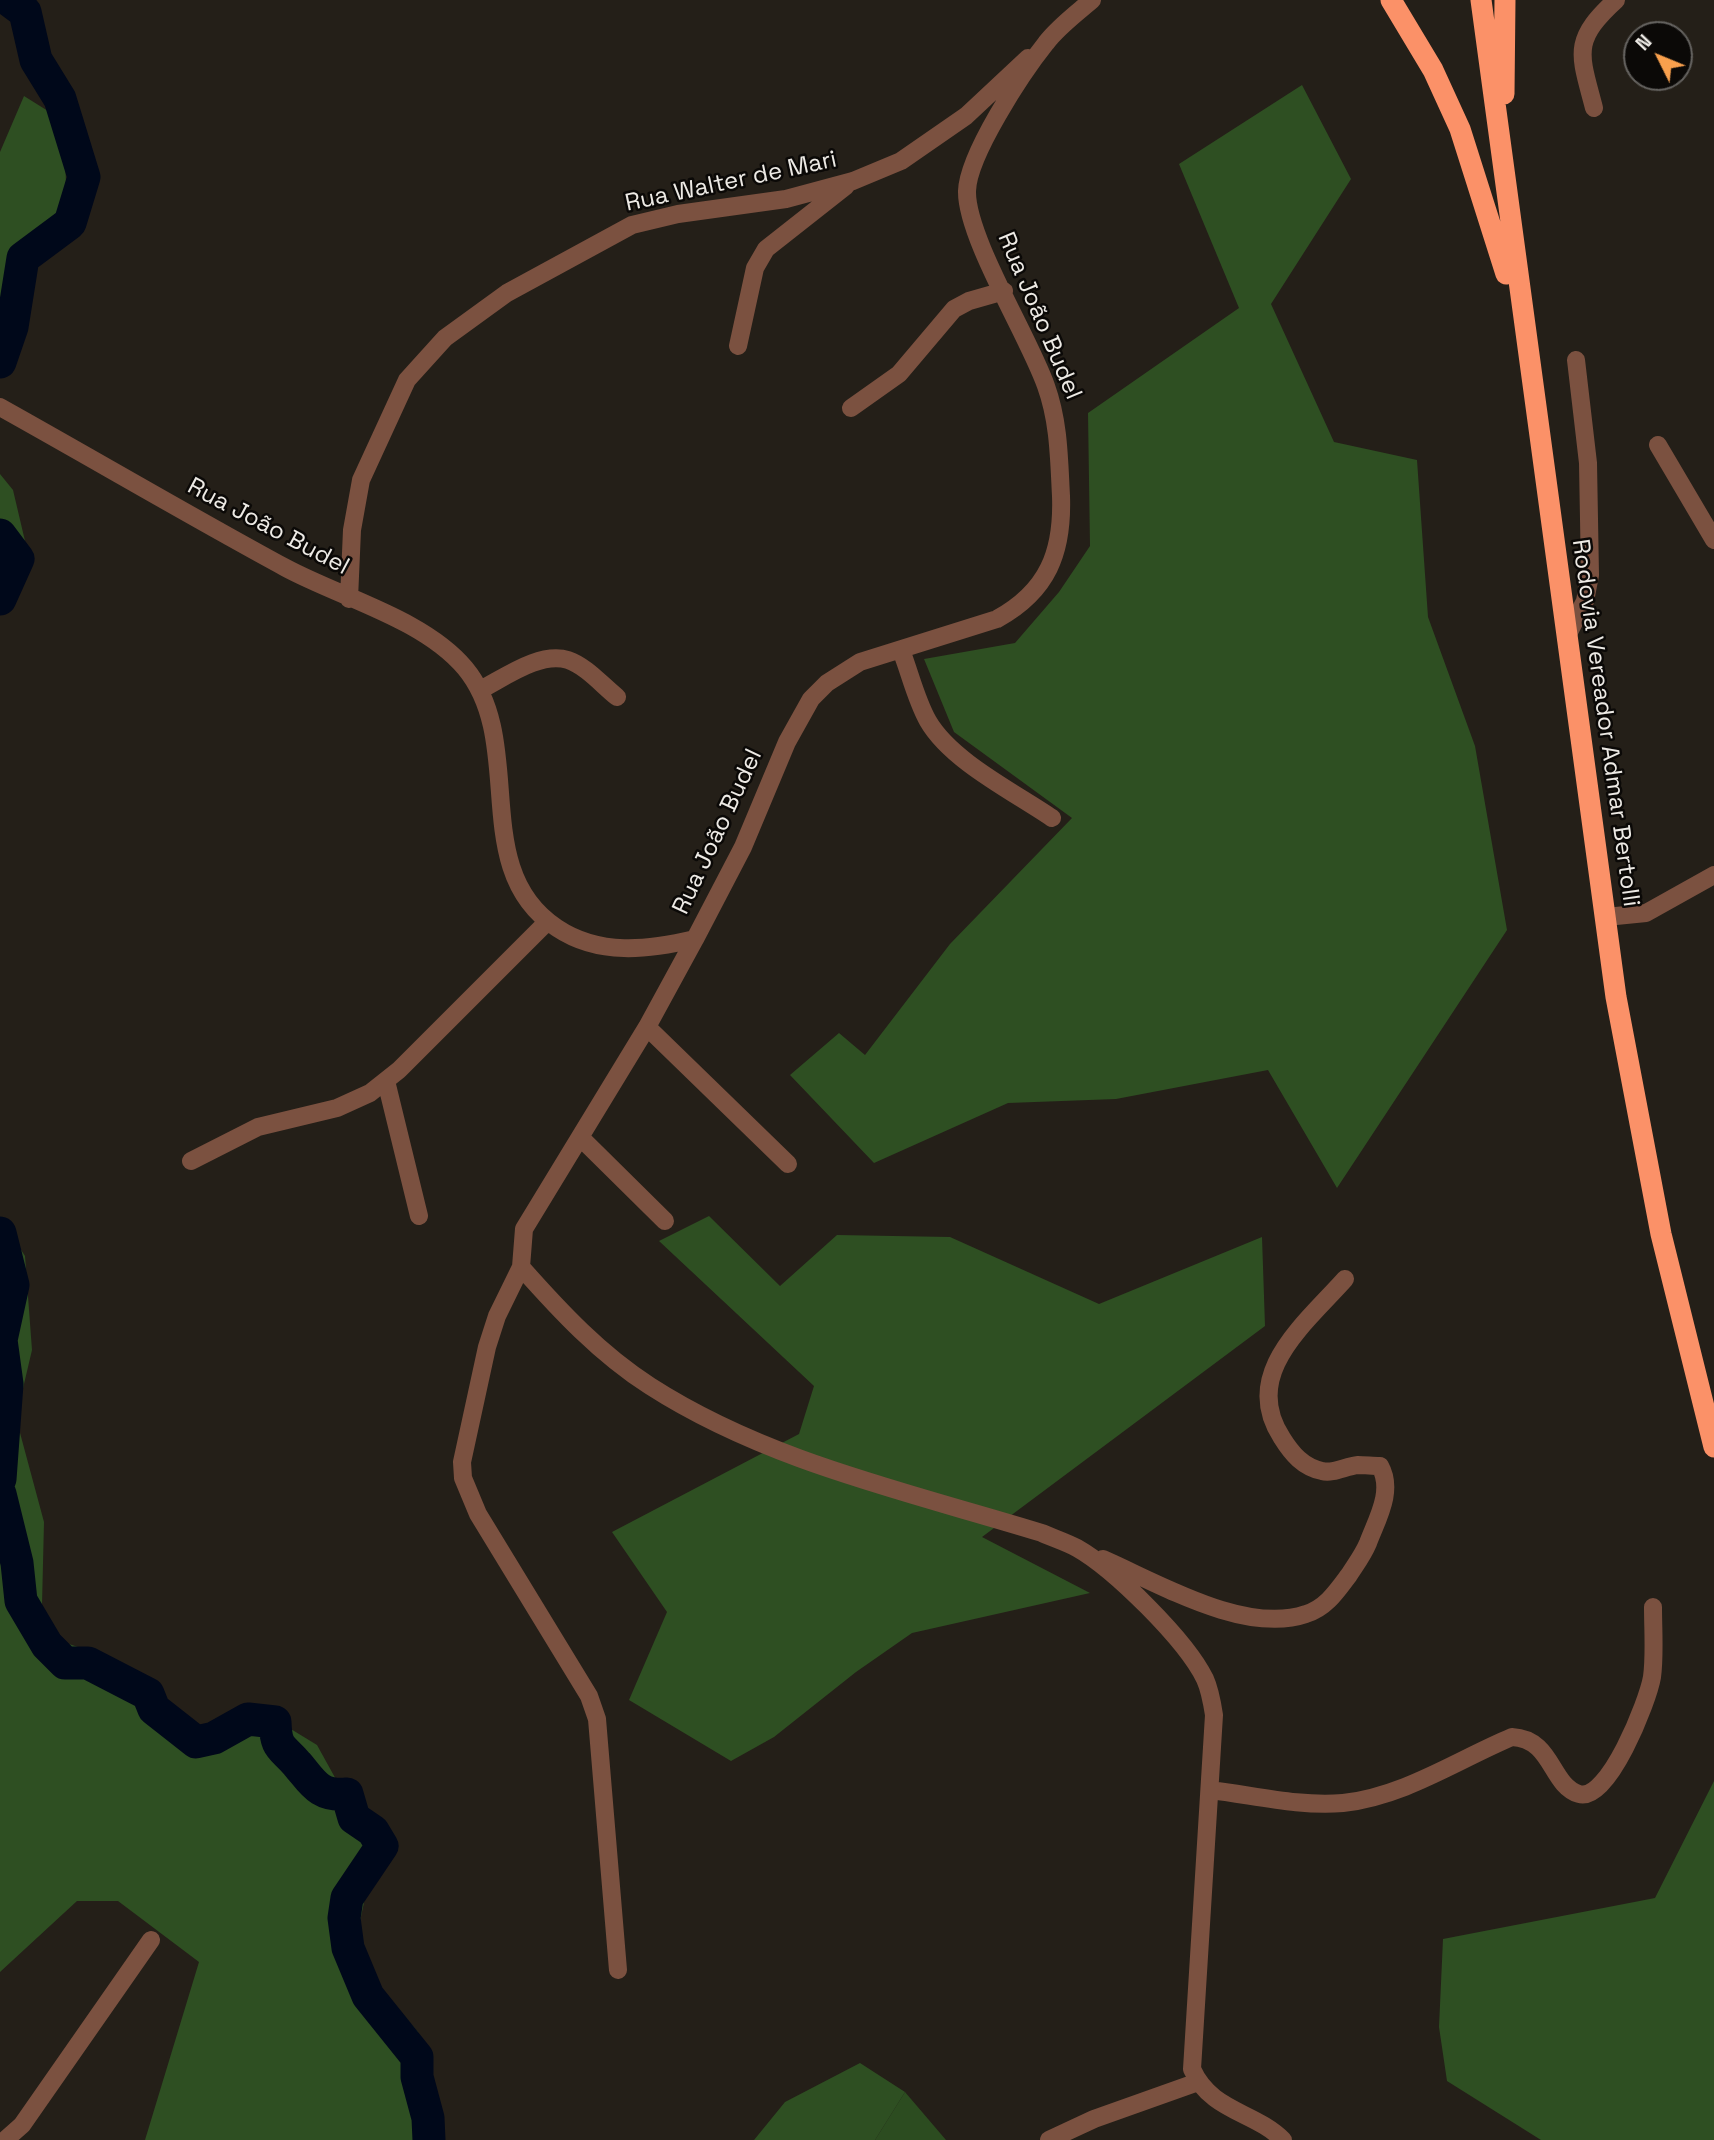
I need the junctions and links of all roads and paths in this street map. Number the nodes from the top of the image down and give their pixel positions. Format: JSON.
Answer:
{"nodes":[{"id":1,"x":1092,"y":0,"type":"edge"},
{"id":2,"x":1391,"y":0,"type":"edge"},
{"id":3,"x":1481,"y":0,"type":"edge"},
{"id":4,"x":1505,"y":0,"type":"edge"},
{"id":5,"x":1616,"y":0,"type":"edge"},
{"id":6,"x":1046,"y":42,"type":"junction"},
{"id":7,"x":1594,"y":108,"type":"dead end"},
{"id":8,"x":1503,"y":173,"type":"junction"},
{"id":9,"x":853,"y":181,"type":"junction"},
{"id":10,"x":1004,"y":291,"type":"junction"},
{"id":11,"x":1526,"y":340,"type":"junction"},
{"id":12,"x":738,"y":346,"type":"dead end"},
{"id":13,"x":1576,"y":360,"type":"dead end"},
{"id":14,"x":0,"y":407,"type":"edge"},
{"id":15,"x":851,"y":408,"type":"dead end"},
{"id":16,"x":1658,"y":445,"type":"dead end"},
{"id":17,"x":1714,"y":540,"type":"edge"},
{"id":18,"x":349,"y":599,"type":"junction"},
{"id":19,"x":1566,"y":638,"type":"junction"},
{"id":20,"x":901,"y":650,"type":"junction"},
{"id":21,"x":480,"y":690,"type":"junction"},
{"id":22,"x":617,"y":697,"type":"dead end"},
{"id":23,"x":1052,"y":818,"type":"dead end"},
{"id":24,"x":1714,"y":875,"type":"edge"},
{"id":25,"x":1606,"y":917,"type":"junction"},
{"id":26,"x":547,"y":922,"type":"junction"},
{"id":27,"x":695,"y":939,"type":"junction"},
{"id":28,"x":647,"y":1027,"type":"junction"},
{"id":29,"x":386,"y":1081,"type":"junction"},
{"id":30,"x":581,"y":1138,"type":"junction"},
{"id":31,"x":191,"y":1161,"type":"dead end"},
{"id":32,"x":788,"y":1164,"type":"dead end"},
{"id":33,"x":419,"y":1216,"type":"dead end"},
{"id":34,"x":665,"y":1221,"type":"dead end"},
{"id":35,"x":521,"y":1267,"type":"junction"},
{"id":36,"x":1345,"y":1279,"type":"dead end"},
{"id":37,"x":1706,"y":1385,"type":"edge"},
{"id":38,"x":1714,"y":1447,"type":"edge"},
{"id":39,"x":1077,"y":1548,"type":"junction"},
{"id":40,"x":1653,"y":1607,"type":"dead end"},
{"id":41,"x":1210,"y":1790,"type":"junction"},
{"id":42,"x":151,"y":1940,"type":"dead end"},
{"id":43,"x":618,"y":1970,"type":"dead end"},
{"id":44,"x":1198,"y":2082,"type":"junction"},
{"id":45,"x":5,"y":2140,"type":"edge"},
{"id":46,"x":1049,"y":2140,"type":"edge"},
{"id":47,"x":1283,"y":2140,"type":"edge"}],
"edges":[{"from":1,"to":6,"type":"street","name":"Rua João Budel"},
{"from":2,"to":11,"type":"highway"},
{"from":3,"to":8,"type":"highway","name":"Rodovia Vereador Admar Bertolli"},
{"from":4,"to":8,"type":"highway"},
{"from":5,"to":7,"type":"street"},
{"from":6,"to":9,"type":"street","name":"Rua Walter de Mari"},
{"from":6,"to":10,"type":"street","name":"Rua João Budel"},
{"from":8,"to":11,"type":"highway","name":"Rodovia Vereador Admar Bertolli"},
{"from":9,"to":12,"type":"street"},
{"from":9,"to":18,"type":"street","name":"Rua Walter de Mari"},
{"from":10,"to":15,"type":"street"},
{"from":10,"to":20,"type":"street","name":"Rua João Budel"},
{"from":11,"to":19,"type":"highway","name":"Rodovia Vereador Admar Bertolli"},
{"from":13,"to":19,"type":"street"},
{"from":14,"to":18,"type":"street","name":"Rua João Budel"},
{"from":16,"to":17,"type":"street"},
{"from":18,"to":21,"type":"street","name":"Rua João Budel"},
{"from":19,"to":25,"type":"highway","name":"Rodovia Vereador Admar Bertolli"},
{"from":20,"to":23,"type":"street"},
{"from":20,"to":27,"type":"street","name":"Rua João Budel"},
{"from":21,"to":22,"type":"street"},
{"from":21,"to":26,"type":"street","name":"Rua João Budel"},
{"from":24,"to":25,"type":"street"},
{"from":25,"to":37,"type":"highway","name":"Rodovia Vereador Admar Bertolli"},
{"from":26,"to":27,"type":"street","name":"Rua João Budel"},
{"from":26,"to":29,"type":"street"},
{"from":27,"to":28,"type":"street"},
{"from":28,"to":30,"type":"street"},
{"from":28,"to":32,"type":"street"},
{"from":29,"to":31,"type":"street"},
{"from":29,"to":33,"type":"street"},
{"from":30,"to":34,"type":"street"},
{"from":30,"to":35,"type":"street"},
{"from":35,"to":39,"type":"street"},
{"from":35,"to":43,"type":"street"},
{"from":36,"to":39,"type":"street"},
{"from":37,"to":38,"type":"highway","name":"Rodovia Vereador Admar Bertolli"},
{"from":39,"to":41,"type":"street"},
{"from":40,"to":41,"type":"street"},
{"from":41,"to":44,"type":"street"},
{"from":42,"to":45,"type":"street"},
{"from":44,"to":46,"type":"street"},
{"from":44,"to":47,"type":"street"}]}
